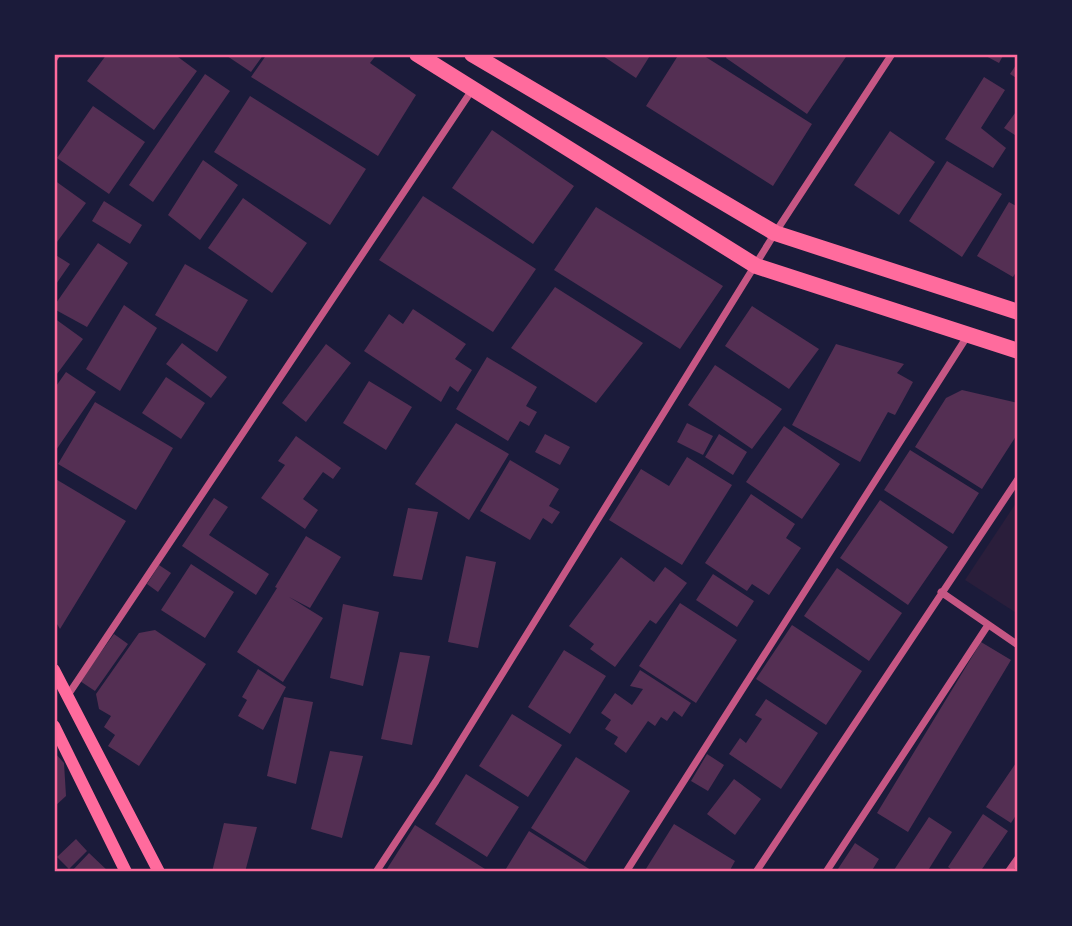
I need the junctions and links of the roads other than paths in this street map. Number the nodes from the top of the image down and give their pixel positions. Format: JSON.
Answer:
{"nodes":[{"id":1,"x":57,"y":54,"type":"edge"},
{"id":2,"x":417,"y":54,"type":"edge"},
{"id":3,"x":472,"y":54,"type":"edge"},
{"id":4,"x":892,"y":54,"type":"edge"},
{"id":5,"x":54,"y":59,"type":"edge"},
{"id":6,"x":472,"y":89,"type":"junction"},
{"id":7,"x":775,"y":233,"type":"junction"},
{"id":8,"x":756,"y":266,"type":"junction"},
{"id":9,"x":1018,"y":312,"type":"edge"},
{"id":10,"x":969,"y":335,"type":"junction"},
{"id":11,"x":1018,"y":351,"type":"edge"},
{"id":12,"x":1018,"y":480,"type":"edge"},
{"id":13,"x":941,"y":593,"type":"junction"},
{"id":14,"x":988,"y":625,"type":"junction"},
{"id":15,"x":1018,"y":645,"type":"edge"},
{"id":16,"x":54,"y":670,"type":"edge"},
{"id":17,"x":68,"y":695,"type":"junction"},
{"id":18,"x":54,"y":726,"type":"edge"},
{"id":19,"x":1018,"y":858,"type":"edge"},
{"id":20,"x":126,"y":872,"type":"edge"},
{"id":21,"x":159,"y":872,"type":"edge"},
{"id":22,"x":376,"y":872,"type":"edge"},
{"id":23,"x":626,"y":872,"type":"edge"},
{"id":24,"x":756,"y":872,"type":"edge"},
{"id":25,"x":826,"y":872,"type":"edge"},
{"id":26,"x":1008,"y":872,"type":"edge"}],
"edges":[{"from":1,"to":5,"type":"street"},
{"from":2,"to":6,"type":"highway"},
{"from":3,"to":7,"type":"highway"},
{"from":4,"to":7,"type":"street"},
{"from":6,"to":8,"type":"highway"},
{"from":6,"to":17,"type":"street"},
{"from":7,"to":8,"type":"street"},
{"from":7,"to":9,"type":"highway"},
{"from":8,"to":10,"type":"highway"},
{"from":8,"to":22,"type":"street"},
{"from":10,"to":11,"type":"highway"},
{"from":10,"to":23,"type":"street"},
{"from":12,"to":13,"type":"street"},
{"from":13,"to":14,"type":"street"},
{"from":13,"to":24,"type":"street"},
{"from":14,"to":15,"type":"street"},
{"from":14,"to":25,"type":"street"},
{"from":16,"to":17,"type":"main road"},
{"from":17,"to":21,"type":"main road"},
{"from":18,"to":20,"type":"main road"},
{"from":19,"to":26,"type":"street"}]}
